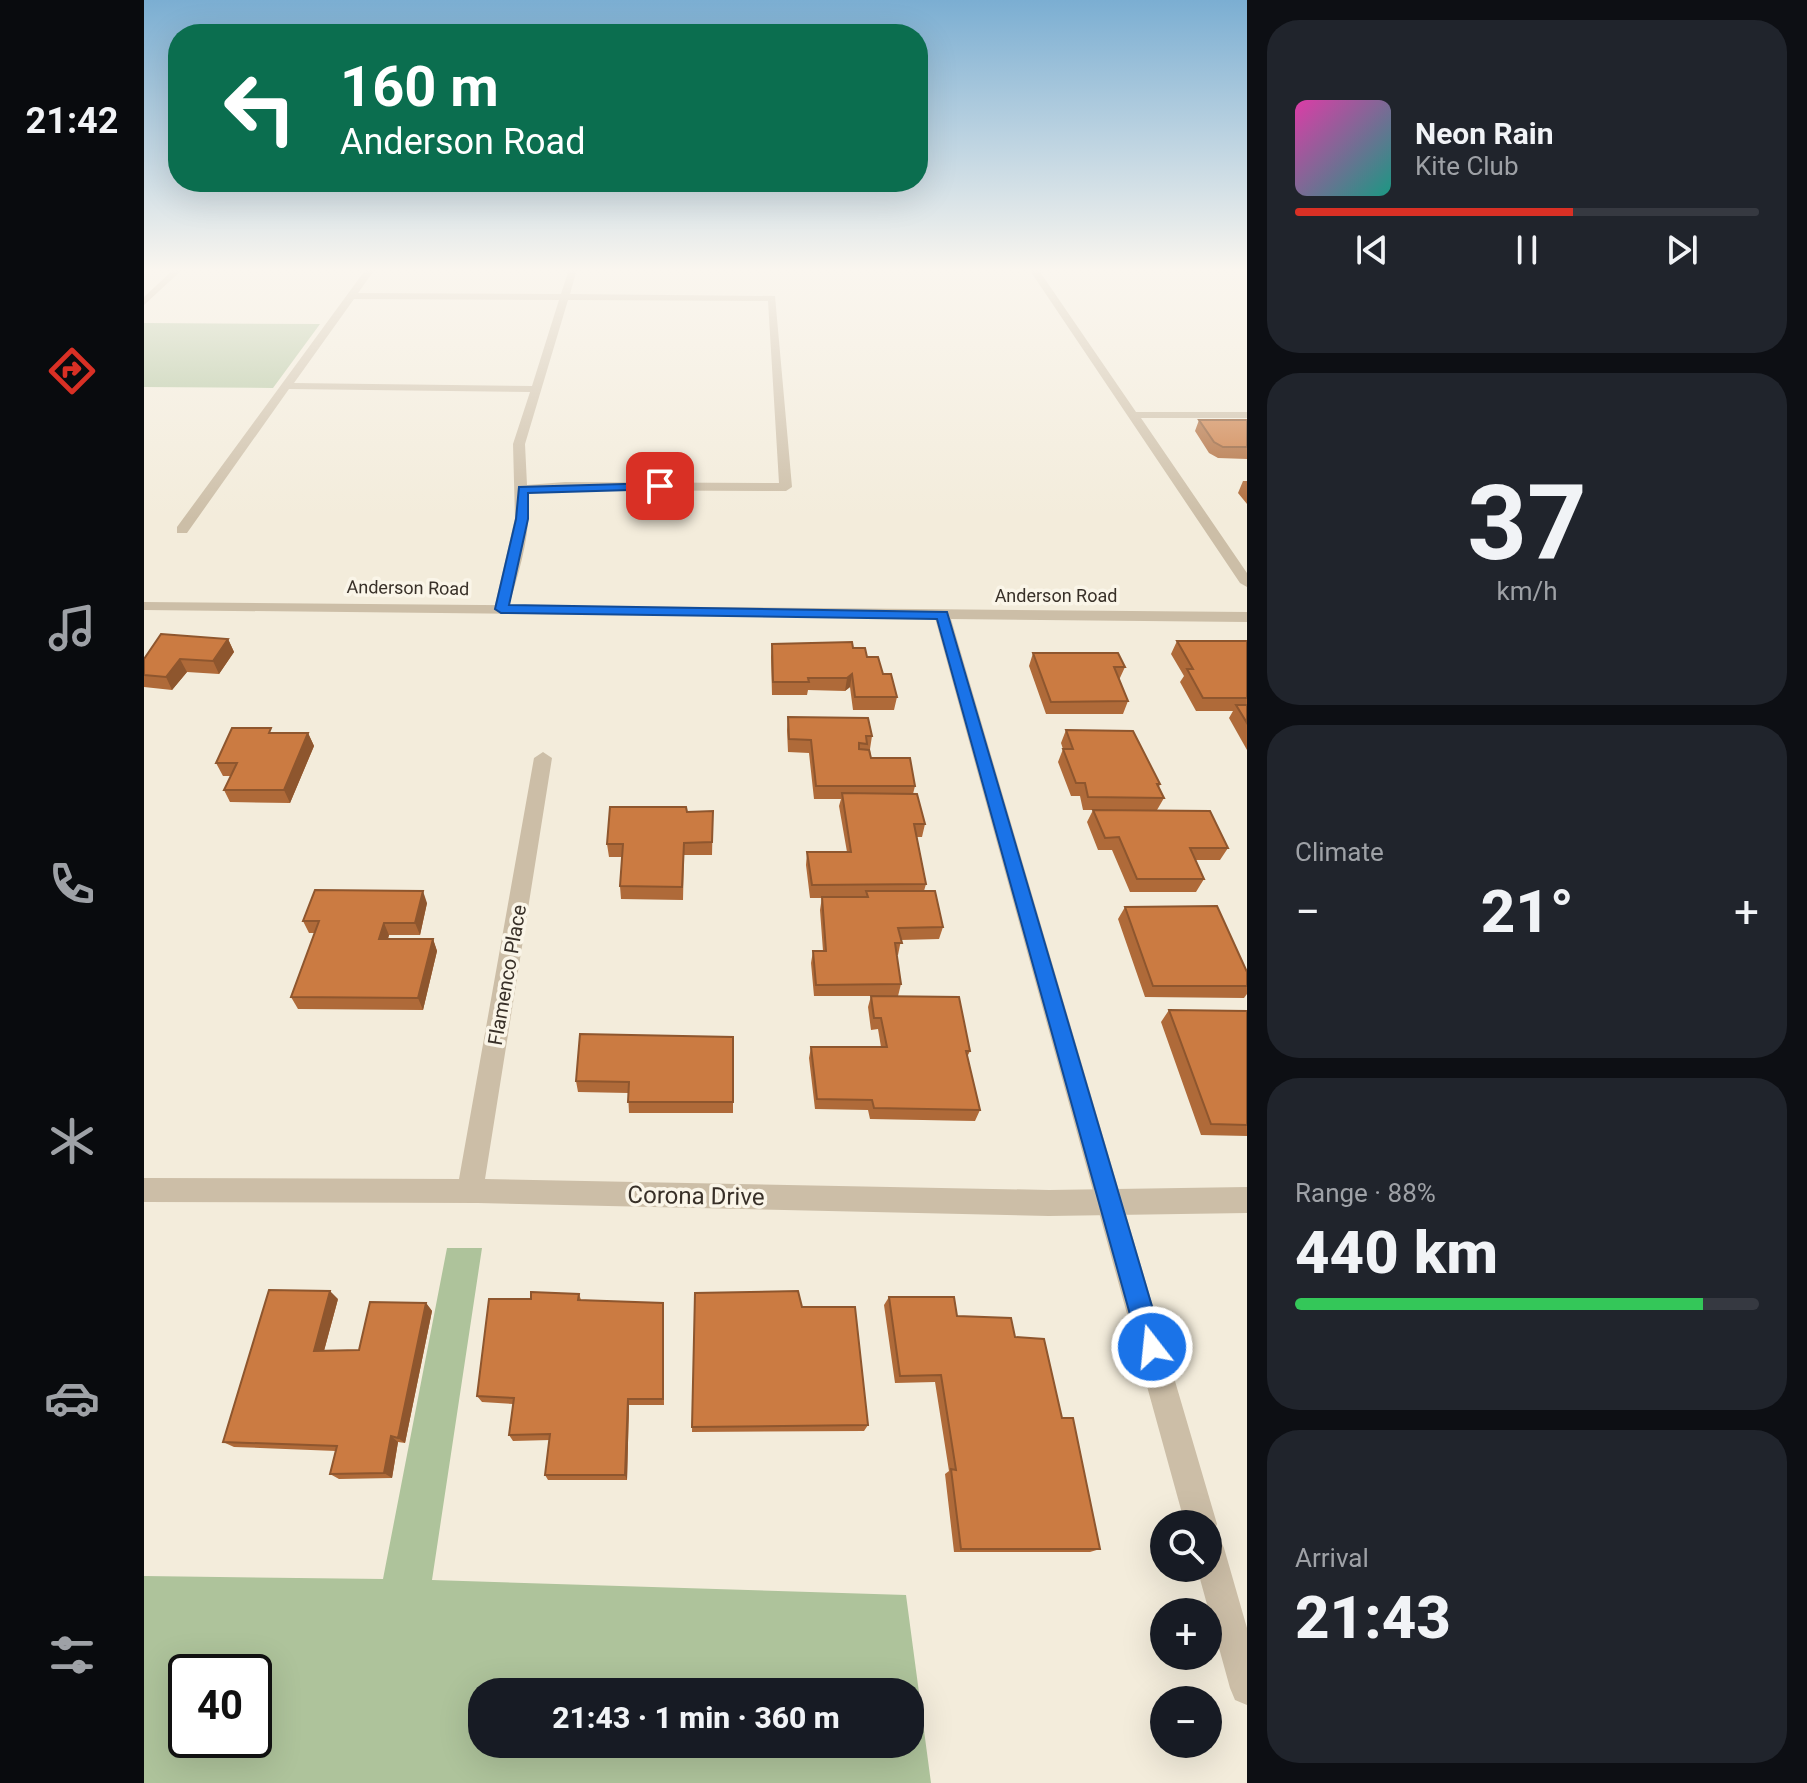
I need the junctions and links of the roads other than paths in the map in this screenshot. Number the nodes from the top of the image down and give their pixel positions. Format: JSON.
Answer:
{"nodes":[{"id":1,"x":312,"y":352,"type":"edge"},
{"id":2,"x":547,"y":352,"type":"edge"},
{"id":3,"x":776,"y":352,"type":"edge"},
{"id":4,"x":1089,"y":352,"type":"edge"},
{"id":5,"x":288,"y":386,"type":"junction"},
{"id":6,"x":536,"y":389,"type":"junction"},
{"id":7,"x":1132,"y":415,"type":"junction"},
{"id":8,"x":1247,"y":415,"type":"edge"},
{"id":9,"x":523,"y":489,"type":"junction"},
{"id":10,"x":182,"y":530,"type":"dead end"},
{"id":11,"x":1247,"y":583,"type":"edge"},
{"id":12,"x":144,"y":606,"type":"edge"},
{"id":13,"x":501,"y":609,"type":"junction"},
{"id":14,"x":942,"y":615,"type":"junction"},
{"id":15,"x":1247,"y":617,"type":"edge"},
{"id":16,"x":543,"y":758,"type":"dead end"},
{"id":17,"x":144,"y":1190,"type":"edge"},
{"id":18,"x":470,"y":1191,"type":"junction"},
{"id":19,"x":1110,"y":1200,"type":"junction"},
{"id":20,"x":1247,"y":1200,"type":"edge"},
{"id":21,"x":1197,"y":1510,"type":"edge"},
{"id":22,"x":1217,"y":1582,"type":"edge"},
{"id":23,"x":1247,"y":1688,"type":"edge"}],
"edges":[{"from":1,"to":5,"type":"street"},
{"from":2,"to":6,"type":"street"},
{"from":3,"to":9,"type":"street"},
{"from":4,"to":7,"type":"street"},
{"from":5,"to":6,"type":"street"},
{"from":5,"to":10,"type":"street"},
{"from":6,"to":9,"type":"street"},
{"from":7,"to":8,"type":"street"},
{"from":7,"to":11,"type":"street"},
{"from":9,"to":13,"type":"street"},
{"from":12,"to":13,"type":"street","name":"Anderson Road"},
{"from":13,"to":14,"type":"street","name":"Anderson Road"},
{"from":14,"to":15,"type":"street","name":"Anderson Road"},
{"from":14,"to":19,"type":"street"},
{"from":16,"to":18,"type":"street","name":"Flamenco Place"},
{"from":17,"to":18,"type":"street","name":"Corona Drive"},
{"from":18,"to":19,"type":"street","name":"Corona Drive"},
{"from":19,"to":20,"type":"street","name":"Corona Drive"},
{"from":19,"to":21,"type":"street"},
{"from":22,"to":23,"type":"street"}]}
